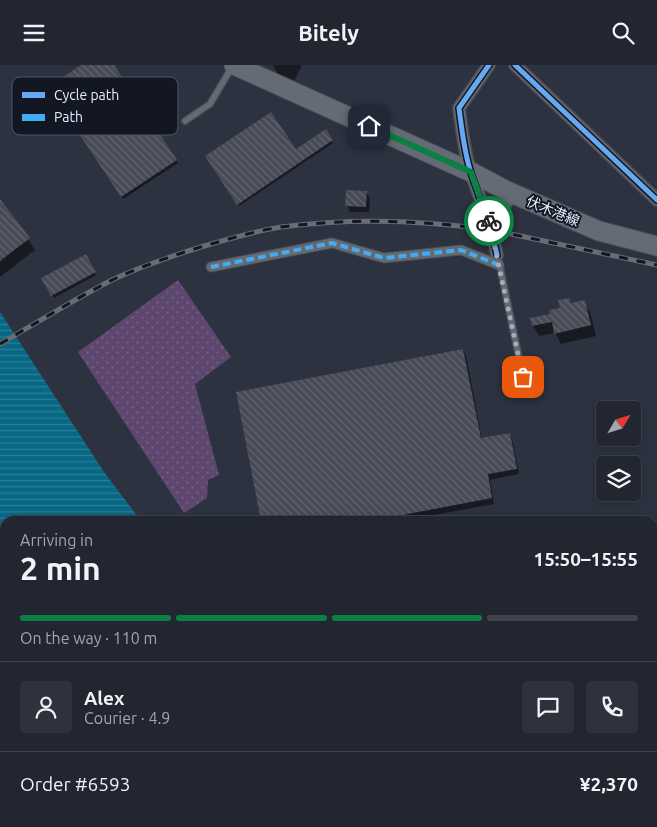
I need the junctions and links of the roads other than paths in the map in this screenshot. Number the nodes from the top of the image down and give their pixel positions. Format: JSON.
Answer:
{"nodes":[{"id":1,"x":233,"y":65,"type":"edge"},
{"id":2,"x":489,"y":65,"type":"edge"},
{"id":3,"x":520,"y":66,"type":"edge"},
{"id":4,"x":185,"y":121,"type":"dead end"},
{"id":5,"x":471,"y":172,"type":"junction"},
{"id":6,"x":514,"y":194,"type":"junction"},
{"id":7,"x":657,"y":200,"type":"edge"},
{"id":8,"x":490,"y":222,"type":"junction"},
{"id":9,"x":657,"y":246,"type":"edge"},
{"id":10,"x":498,"y":260,"type":"junction"},
{"id":11,"x":211,"y":267,"type":"dead end"},
{"id":12,"x":523,"y":377,"type":"dead end"}],
"edges":[{"from":1,"to":4,"type":"lane"},
{"from":1,"to":5,"type":"main road","name":"伏木港線"},
{"from":2,"to":5,"type":"street"},
{"from":3,"to":7,"type":"street"},
{"from":5,"to":6,"type":"main road","name":"伏木港線"},
{"from":5,"to":8,"type":"street"},
{"from":6,"to":8,"type":"street"},
{"from":6,"to":9,"type":"main road","name":"伏木港線"},
{"from":8,"to":10,"type":"street"},
{"from":10,"to":11,"type":"street"},
{"from":10,"to":12,"type":"lane"}]}
